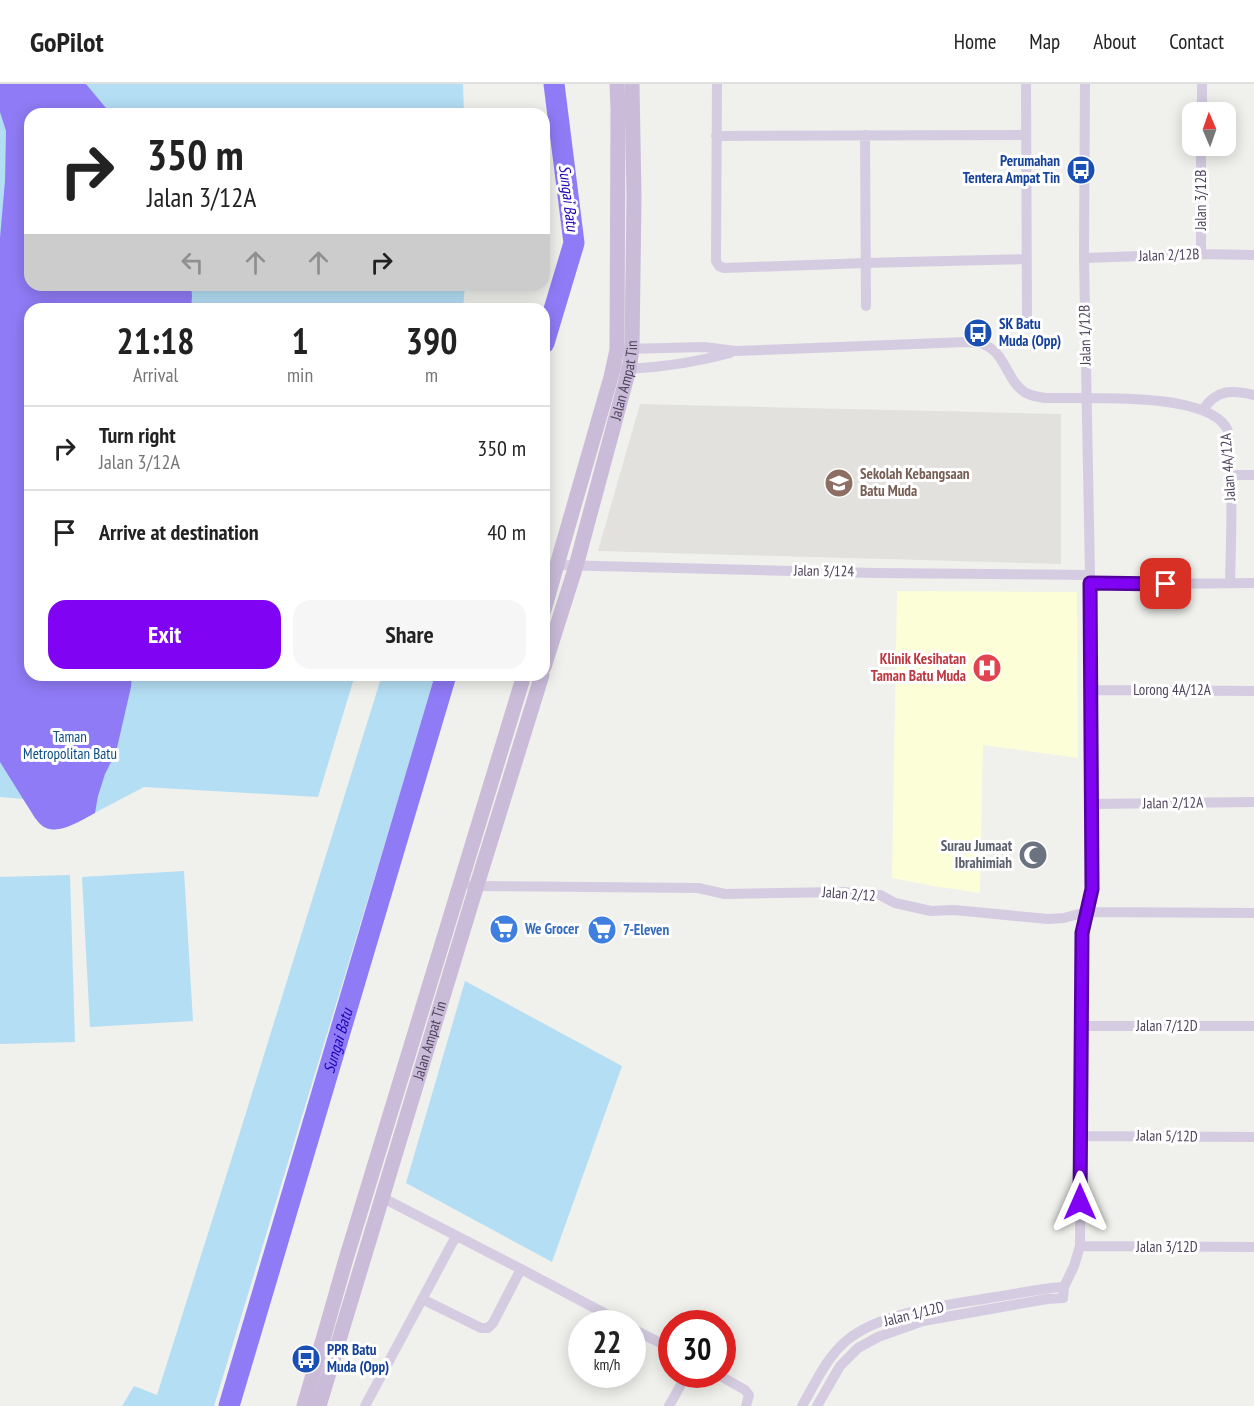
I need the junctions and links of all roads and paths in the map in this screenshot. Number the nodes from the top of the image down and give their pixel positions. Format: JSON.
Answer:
{"nodes":[{"id":1,"x":616,"y":84,"type":"edge"},
{"id":2,"x":632,"y":84,"type":"edge"},
{"id":3,"x":717,"y":84,"type":"edge"},
{"id":4,"x":1026,"y":84,"type":"edge"},
{"id":5,"x":1085,"y":84,"type":"edge"},
{"id":6,"x":1202,"y":84,"type":"edge"},
{"id":7,"x":1202,"y":102,"type":"edge"},
{"id":8,"x":865,"y":135,"type":"junction"},
{"id":9,"x":1026,"y":135,"type":"junction"},
{"id":10,"x":716,"y":136,"type":"junction"},
{"id":11,"x":1202,"y":156,"type":"edge"},
{"id":12,"x":1201,"y":254,"type":"junction"},
{"id":13,"x":1254,"y":255,"type":"edge"},
{"id":14,"x":1084,"y":258,"type":"junction"},
{"id":15,"x":1027,"y":259,"type":"junction"},
{"id":16,"x":865,"y":263,"type":"junction"},
{"id":17,"x":866,"y":306,"type":"dead end"},
{"id":18,"x":1027,"y":317,"type":"dead end"},
{"id":19,"x":625,"y":349,"type":"junction"},
{"id":20,"x":736,"y":351,"type":"junction"},
{"id":21,"x":621,"y":369,"type":"junction"},
{"id":22,"x":1254,"y":395,"type":"edge"},
{"id":23,"x":1086,"y":399,"type":"junction"},
{"id":24,"x":1203,"y":410,"type":"junction"},
{"id":25,"x":1232,"y":474,"type":"junction"},
{"id":26,"x":1254,"y":475,"type":"edge"},
{"id":27,"x":558,"y":565,"type":"junction"},
{"id":28,"x":576,"y":566,"type":"junction"},
{"id":29,"x":1090,"y":581,"type":"junction"},
{"id":30,"x":1230,"y":583,"type":"junction"},
{"id":31,"x":1254,"y":583,"type":"edge"},
{"id":32,"x":550,"y":591,"type":"edge"},
{"id":33,"x":550,"y":648,"type":"edge"},
{"id":34,"x":522,"y":681,"type":"edge"},
{"id":35,"x":540,"y":681,"type":"edge"},
{"id":36,"x":1091,"y":690,"type":"junction"},
{"id":37,"x":1254,"y":691,"type":"edge"},
{"id":38,"x":1254,"y":802,"type":"edge"},
{"id":39,"x":1092,"y":804,"type":"junction"},
{"id":40,"x":459,"y":885,"type":"junction"},
{"id":41,"x":476,"y":886,"type":"junction"},
{"id":42,"x":1086,"y":912,"type":"junction"},
{"id":43,"x":1254,"y":913,"type":"edge"},
{"id":44,"x":1081,"y":1026,"type":"junction"},
{"id":45,"x":1254,"y":1026,"type":"edge"},
{"id":46,"x":1080,"y":1136,"type":"junction"},
{"id":47,"x":1254,"y":1137,"type":"edge"},
{"id":48,"x":383,"y":1198,"type":"junction"},
{"id":49,"x":456,"y":1236,"type":"junction"},
{"id":50,"x":1080,"y":1246,"type":"junction"},
{"id":51,"x":1254,"y":1247,"type":"edge"},
{"id":52,"x":346,"y":1258,"type":"junction"},
{"id":53,"x":520,"y":1269,"type":"junction"},
{"id":54,"x":1064,"y":1292,"type":"junction"},
{"id":55,"x":422,"y":1299,"type":"junction"},
{"id":56,"x":597,"y":1310,"type":"edge"},
{"id":57,"x":736,"y":1385,"type":"edge"},
{"id":58,"x":679,"y":1388,"type":"edge"},
{"id":59,"x":304,"y":1406,"type":"edge"},
{"id":60,"x":319,"y":1406,"type":"edge"},
{"id":61,"x":365,"y":1406,"type":"edge"},
{"id":62,"x":669,"y":1406,"type":"edge"},
{"id":63,"x":746,"y":1406,"type":"edge"},
{"id":64,"x":802,"y":1406,"type":"edge"},
{"id":65,"x":817,"y":1406,"type":"edge"}],
"edges":[{"from":1,"to":19,"type":"street","name":"Jalan Ampat Tin"},
{"from":2,"to":19,"type":"street","name":"Jalan Ampat Tin"},
{"from":3,"to":10,"type":"street"},
{"from":4,"to":9,"type":"street"},
{"from":5,"to":14,"type":"street","name":"Jalan 1/12B"},
{"from":6,"to":7,"type":"street"},
{"from":8,"to":9,"type":"street"},
{"from":8,"to":10,"type":"street"},
{"from":8,"to":16,"type":"street"},
{"from":9,"to":15,"type":"street"},
{"from":10,"to":16,"type":"street"},
{"from":11,"to":12,"type":"street","name":"Jalan 3/12B"},
{"from":12,"to":13,"type":"street","name":"Jalan 2/12B"},
{"from":12,"to":14,"type":"street","name":"Jalan 2/12B"},
{"from":14,"to":23,"type":"street","name":"Jalan 1/12B"},
{"from":15,"to":16,"type":"street"},
{"from":15,"to":18,"type":"street"},
{"from":16,"to":17,"type":"street"},
{"from":19,"to":20,"type":"street"},
{"from":19,"to":21,"type":"street","name":"Jalan Ampat Tin"},
{"from":20,"to":21,"type":"street"},
{"from":20,"to":23,"type":"street","name":"Jalan 4A/12A"},
{"from":21,"to":27,"type":"street","name":"Jalan Ampat Tin"},
{"from":21,"to":28,"type":"street","name":"Jalan Ampat Tin"},
{"from":22,"to":24,"type":"street"},
{"from":23,"to":24,"type":"street","name":"Jalan 4A/12A"},
{"from":23,"to":29,"type":"street","name":"Jalan 1/12B"},
{"from":24,"to":25,"type":"street","name":"Jalan 4A/12A"},
{"from":25,"to":26,"type":"street"},
{"from":25,"to":30,"type":"street","name":"Jalan 4A/12A"},
{"from":27,"to":28,"type":"street","name":"Jalan 3/124"},
{"from":27,"to":32,"type":"street","name":"Jalan Ampat Tin"},
{"from":28,"to":29,"type":"street","name":"Jalan 3/124"},
{"from":28,"to":33,"type":"street","name":"Jalan Ampat Tin"},
{"from":29,"to":30,"type":"street","name":"Jalan 3/124"},
{"from":29,"to":36,"type":"street","name":"Jalan 1/12B"},
{"from":30,"to":31,"type":"street","name":"Jalan 3/124"},
{"from":34,"to":40,"type":"street","name":"Jalan Ampat Tin"},
{"from":35,"to":41,"type":"street","name":"Jalan Ampat Tin"},
{"from":36,"to":37,"type":"street","name":"Lorong 4A/12A"},
{"from":36,"to":39,"type":"street","name":"Jalan 1/12B"},
{"from":38,"to":39,"type":"street","name":"Jalan 2/12A"},
{"from":39,"to":42,"type":"street","name":"Jalan 1/12B"},
{"from":40,"to":41,"type":"street","name":"Jalan 2/12"},
{"from":40,"to":52,"type":"street","name":"Jalan Ampat Tin"},
{"from":41,"to":42,"type":"street","name":"Jalan 2/12"},
{"from":41,"to":48,"type":"street","name":"Jalan Ampat Tin"},
{"from":42,"to":43,"type":"street","name":"Jalan 2/12"},
{"from":42,"to":44,"type":"street","name":"Jalan 1/12B"},
{"from":44,"to":45,"type":"street","name":"Jalan 7/12D"},
{"from":44,"to":46,"type":"street","name":"Jalan 1/12B"},
{"from":46,"to":47,"type":"street","name":"Jalan 5/12D"},
{"from":46,"to":50,"type":"street","name":"Jalan 1/12B"},
{"from":48,"to":49,"type":"street"},
{"from":48,"to":52,"type":"street"},
{"from":48,"to":60,"type":"street","name":"Jalan Ampat Tin"},
{"from":49,"to":53,"type":"street"},
{"from":49,"to":55,"type":"street"},
{"from":50,"to":51,"type":"street","name":"Jalan 3/12D"},
{"from":50,"to":54,"type":"street","name":"Jalan 1/12B"},
{"from":52,"to":59,"type":"street","name":"Jalan Ampat Tin"},
{"from":53,"to":55,"type":"street"},
{"from":53,"to":56,"type":"street"},
{"from":54,"to":64,"type":"street","name":"Jalan 1/12D"},
{"from":54,"to":65,"type":"street","name":"Jalan 1/12D"},
{"from":55,"to":61,"type":"street"},
{"from":57,"to":63,"type":"street"},
{"from":58,"to":62,"type":"street"}]}
